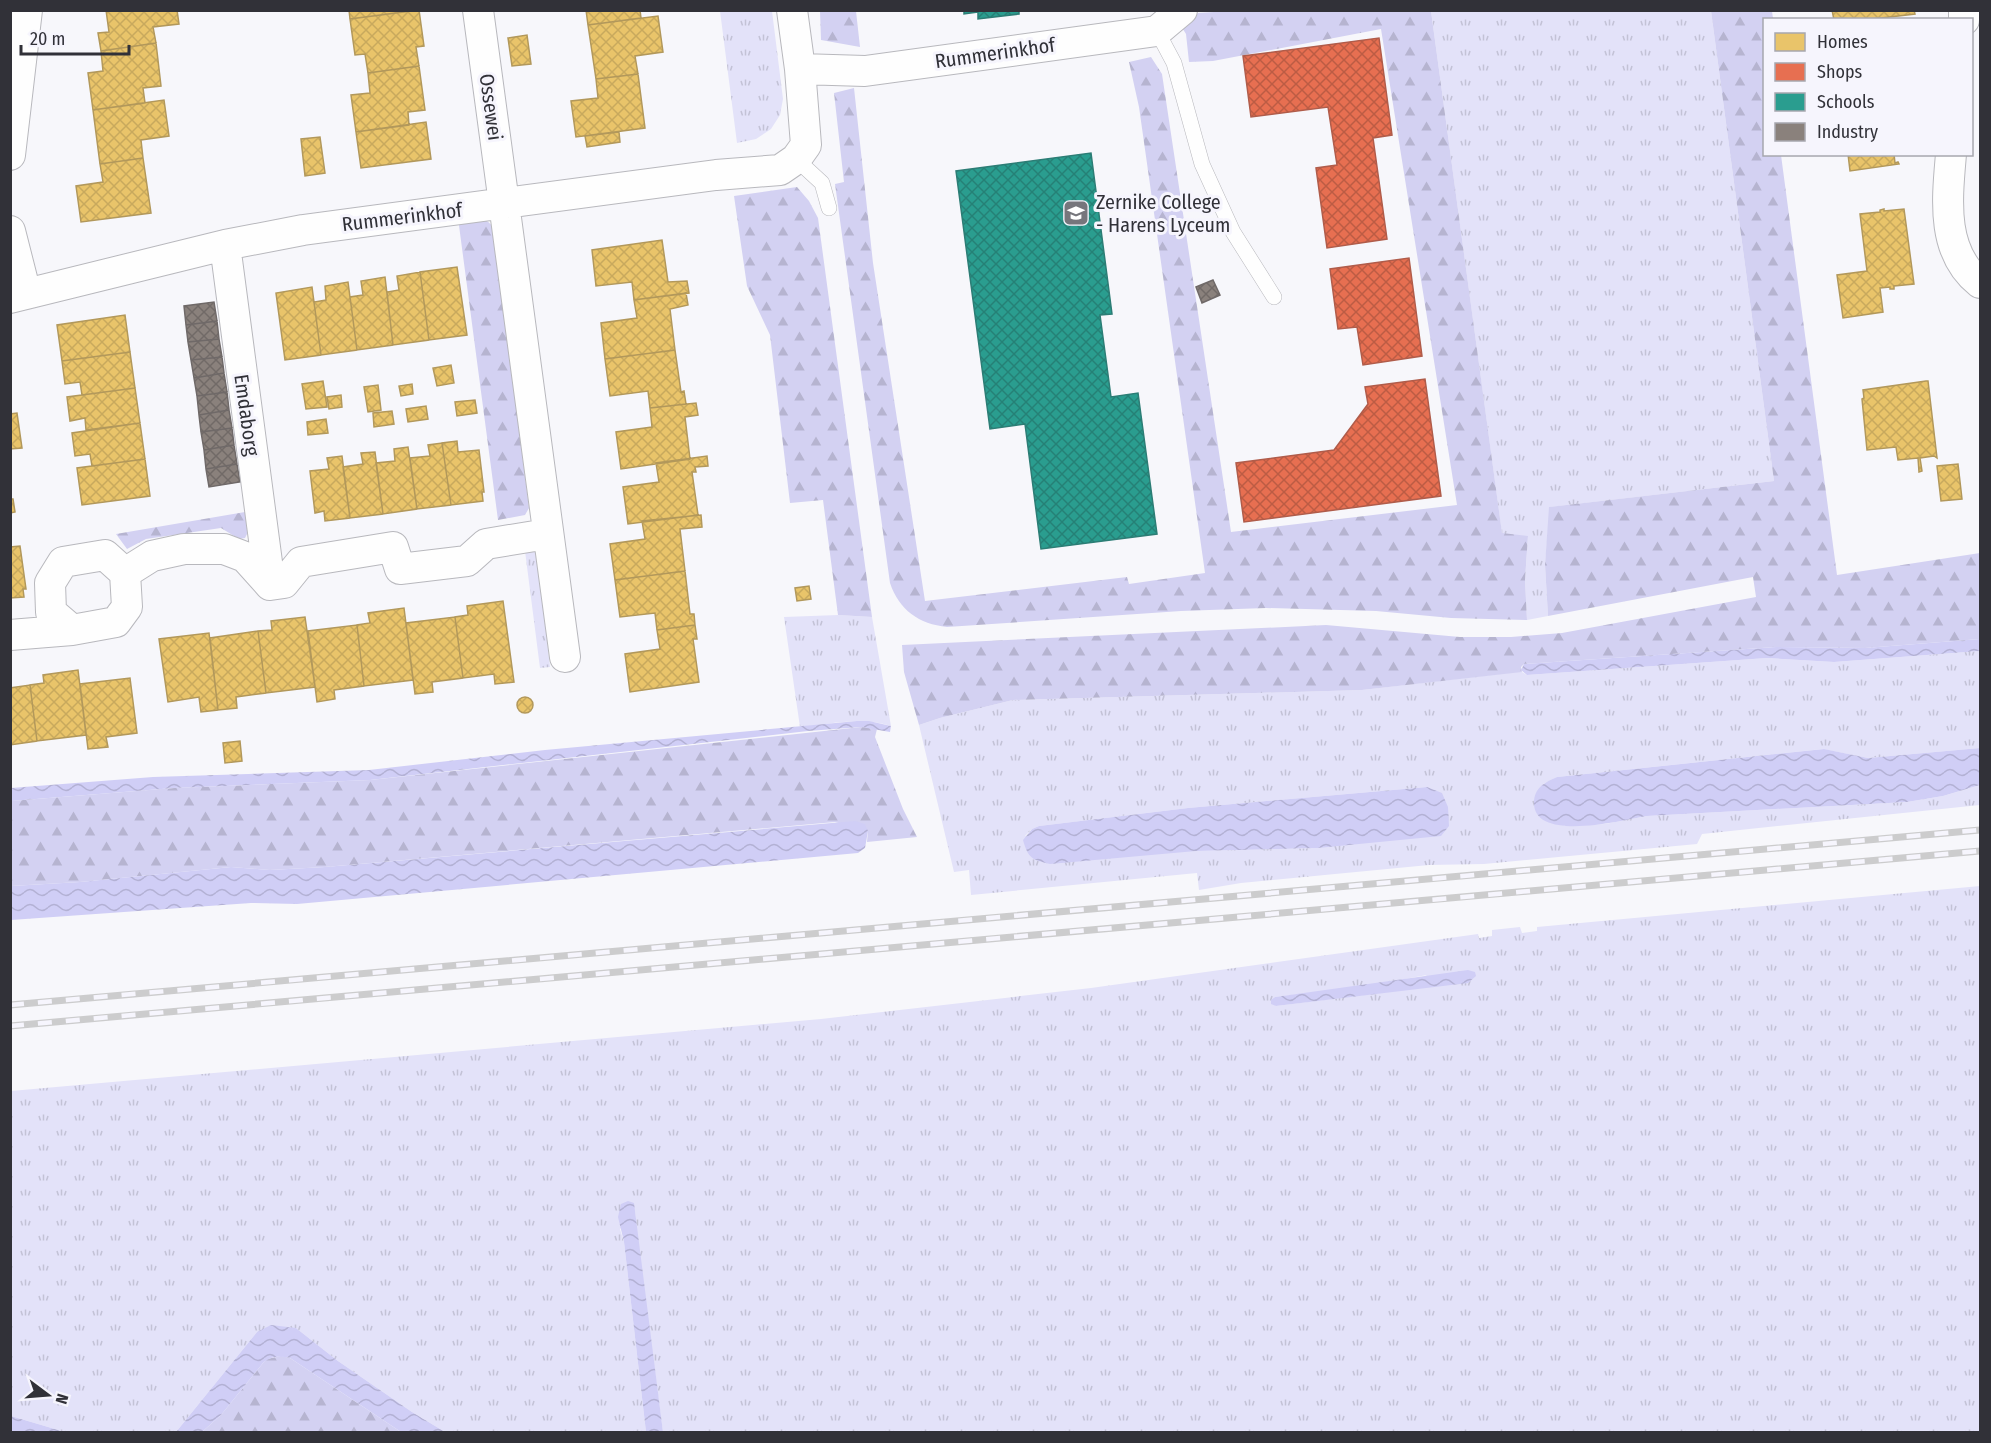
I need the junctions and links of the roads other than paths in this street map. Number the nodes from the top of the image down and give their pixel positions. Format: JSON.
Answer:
{"nodes":[{"id":1,"x":27,"y":10,"type":"edge"},
{"id":2,"x":478,"y":10,"type":"edge"},
{"id":3,"x":792,"y":10,"type":"edge"},
{"id":4,"x":1182,"y":10,"type":"edge"},
{"id":5,"x":1157,"y":31,"type":"junction"},
{"id":6,"x":801,"y":69,"type":"junction"},
{"id":7,"x":10,"y":155,"type":"edge"},
{"id":8,"x":1951,"y":156,"type":"edge"},
{"id":9,"x":796,"y":159,"type":"junction"},
{"id":10,"x":503,"y":204,"type":"junction"},
{"id":11,"x":829,"y":208,"type":"dead end"},
{"id":12,"x":10,"y":231,"type":"edge"},
{"id":13,"x":225,"y":245,"type":"junction"},
{"id":14,"x":1980,"y":283,"type":"edge"},
{"id":15,"x":18,"y":296,"type":"edge"},
{"id":16,"x":1274,"y":297,"type":"dead end"},
{"id":17,"x":547,"y":534,"type":"junction"},
{"id":18,"x":125,"y":573,"type":"junction"},
{"id":19,"x":270,"y":585,"type":"junction"},
{"id":20,"x":72,"y":630,"type":"junction"},
{"id":21,"x":10,"y":635,"type":"edge"},
{"id":22,"x":565,"y":657,"type":"dead end"}],
"edges":[{"from":1,"to":7,"type":"street"},
{"from":2,"to":10,"type":"street","name":"Ossewei"},
{"from":3,"to":6,"type":"street"},
{"from":4,"to":5,"type":"street"},
{"from":5,"to":6,"type":"street","name":"Rummerinkhof"},
{"from":5,"to":16,"type":"lane"},
{"from":6,"to":9,"type":"street"},
{"from":8,"to":14,"type":"street"},
{"from":9,"to":10,"type":"street","name":"Rummerinkhof"},
{"from":9,"to":11,"type":"lane"},
{"from":10,"to":13,"type":"street","name":"Rummerinkhof"},
{"from":10,"to":17,"type":"street"},
{"from":12,"to":15,"type":"street"},
{"from":13,"to":15,"type":"street","name":"Rummerinkhof"},
{"from":13,"to":19,"type":"street","name":"Emdaborg"},
{"from":17,"to":19,"type":"street"},
{"from":17,"to":22,"type":"street"},
{"from":18,"to":19,"type":"street"},
{"from":18,"to":20,"type":"street"},
{"from":18,"to":20,"type":"street"},
{"from":20,"to":21,"type":"street"}]}
